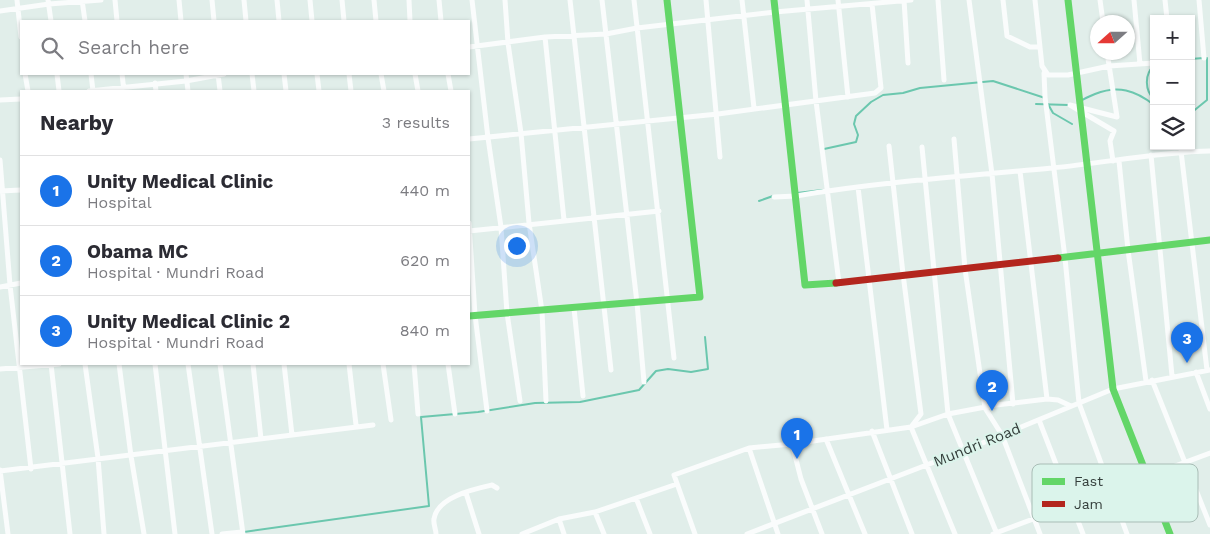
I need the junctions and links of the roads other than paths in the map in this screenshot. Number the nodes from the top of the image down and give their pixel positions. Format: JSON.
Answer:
{"nodes":[{"id":1,"x":17,"y":0,"type":"edge"},
{"id":2,"x":101,"y":0,"type":"edge"},
{"id":3,"x":115,"y":0,"type":"edge"},
{"id":4,"x":179,"y":0,"type":"edge"},
{"id":5,"x":212,"y":0,"type":"edge"},
{"id":6,"x":244,"y":0,"type":"edge"},
{"id":7,"x":277,"y":0,"type":"edge"},
{"id":8,"x":310,"y":0,"type":"edge"},
{"id":9,"x":342,"y":0,"type":"edge"},
{"id":10,"x":374,"y":0,"type":"edge"},
{"id":11,"x":409,"y":0,"type":"edge"},
{"id":12,"x":439,"y":0,"type":"edge"},
{"id":13,"x":472,"y":0,"type":"edge"},
{"id":14,"x":505,"y":0,"type":"edge"},
{"id":15,"x":570,"y":0,"type":"edge"},
{"id":16,"x":602,"y":0,"type":"edge"},
{"id":17,"x":634,"y":0,"type":"edge"},
{"id":18,"x":667,"y":0,"type":"edge"},
{"id":19,"x":706,"y":0,"type":"edge"},
{"id":20,"x":742,"y":0,"type":"edge"},
{"id":21,"x":774,"y":0,"type":"edge"},
{"id":22,"x":807,"y":0,"type":"edge"},
{"id":23,"x":838,"y":0,"type":"edge"},
{"id":24,"x":907,"y":0,"type":"edge"},
{"id":25,"x":938,"y":0,"type":"edge"},
{"id":26,"x":969,"y":0,"type":"edge"},
{"id":27,"x":1003,"y":0,"type":"edge"},
{"id":28,"x":1035,"y":0,"type":"edge"},
{"id":29,"x":1068,"y":0,"type":"edge"},
{"id":30,"x":1100,"y":0,"type":"edge"},
{"id":31,"x":1134,"y":0,"type":"edge"},
{"id":32,"x":1165,"y":0,"type":"edge"},
{"id":33,"x":1199,"y":0,"type":"edge"},
{"id":34,"x":82,"y":1,"type":"edge"},
{"id":35,"x":49,"y":2,"type":"edge"},
{"id":36,"x":872,"y":4,"type":"junction"},
{"id":37,"x":839,"y":8,"type":"junction"},
{"id":38,"x":18,"y":9,"type":"junction"},
{"id":39,"x":808,"y":10,"type":"junction"},
{"id":40,"x":0,"y":11,"type":"edge"},
{"id":41,"x":775,"y":12,"type":"junction"},
{"id":42,"x":1102,"y":15,"type":"edge"},
{"id":43,"x":1167,"y":15,"type":"edge"},
{"id":44,"x":744,"y":16,"type":"junction"},
{"id":45,"x":51,"y":20,"type":"edge"},
{"id":46,"x":84,"y":20,"type":"edge"},
{"id":47,"x":117,"y":20,"type":"edge"},
{"id":48,"x":181,"y":20,"type":"edge"},
{"id":49,"x":214,"y":20,"type":"edge"},
{"id":50,"x":246,"y":20,"type":"edge"},
{"id":51,"x":279,"y":20,"type":"edge"},
{"id":52,"x":312,"y":20,"type":"edge"},
{"id":53,"x":344,"y":20,"type":"edge"},
{"id":54,"x":376,"y":20,"type":"edge"},
{"id":55,"x":410,"y":20,"type":"edge"},
{"id":56,"x":441,"y":20,"type":"edge"},
{"id":57,"x":709,"y":21,"type":"junction"},
{"id":58,"x":669,"y":24,"type":"junction"},
{"id":59,"x":20,"y":28,"type":"edge"},
{"id":60,"x":637,"y":28,"type":"junction"},
{"id":61,"x":606,"y":34,"type":"junction"},
{"id":62,"x":573,"y":35,"type":"junction"},
{"id":63,"x":545,"y":37,"type":"junction"},
{"id":64,"x":508,"y":43,"type":"junction"},
{"id":65,"x":470,"y":47,"type":"edge"},
{"id":66,"x":476,"y":47,"type":"junction"},
{"id":67,"x":1039,"y":47,"type":"junction"},
{"id":68,"x":1204,"y":58,"type":"dead end"},
{"id":69,"x":1108,"y":60,"type":"edge"},
{"id":70,"x":908,"y":63,"type":"dead end"},
{"id":71,"x":1150,"y":63,"type":"edge"},
{"id":72,"x":1140,"y":64,"type":"junction"},
{"id":73,"x":1108,"y":66,"type":"junction"},
{"id":74,"x":1044,"y":73,"type":"junction"},
{"id":75,"x":1076,"y":74,"type":"junction"},
{"id":76,"x":26,"y":75,"type":"edge"},
{"id":77,"x":57,"y":75,"type":"edge"},
{"id":78,"x":91,"y":75,"type":"edge"},
{"id":79,"x":122,"y":75,"type":"edge"},
{"id":80,"x":186,"y":75,"type":"edge"},
{"id":81,"x":215,"y":75,"type":"edge"},
{"id":82,"x":220,"y":75,"type":"edge"},
{"id":83,"x":252,"y":75,"type":"edge"},
{"id":84,"x":284,"y":75,"type":"edge"},
{"id":85,"x":317,"y":75,"type":"edge"},
{"id":86,"x":349,"y":75,"type":"edge"},
{"id":87,"x":381,"y":75,"type":"edge"},
{"id":88,"x":415,"y":75,"type":"edge"},
{"id":89,"x":448,"y":75,"type":"edge"},
{"id":90,"x":944,"y":80,"type":"dead end"},
{"id":91,"x":186,"y":81,"type":"junction"},
{"id":92,"x":154,"y":83,"type":"junction"},
{"id":93,"x":124,"y":89,"type":"edge"},
{"id":94,"x":28,"y":90,"type":"edge"},
{"id":95,"x":59,"y":90,"type":"edge"},
{"id":96,"x":93,"y":90,"type":"edge"},
{"id":97,"x":108,"y":90,"type":"edge"},
{"id":98,"x":156,"y":90,"type":"edge"},
{"id":99,"x":188,"y":90,"type":"edge"},
{"id":100,"x":220,"y":90,"type":"edge"},
{"id":101,"x":254,"y":90,"type":"edge"},
{"id":102,"x":286,"y":90,"type":"edge"},
{"id":103,"x":319,"y":90,"type":"edge"},
{"id":104,"x":351,"y":90,"type":"edge"},
{"id":105,"x":384,"y":90,"type":"edge"},
{"id":106,"x":418,"y":90,"type":"edge"},
{"id":107,"x":451,"y":90,"type":"edge"},
{"id":108,"x":848,"y":97,"type":"junction"},
{"id":109,"x":20,"y":99,"type":"edge"},
{"id":110,"x":0,"y":100,"type":"edge"},
{"id":111,"x":816,"y":101,"type":"junction"},
{"id":112,"x":785,"y":104,"type":"junction"},
{"id":113,"x":754,"y":108,"type":"junction"},
{"id":114,"x":718,"y":114,"type":"junction"},
{"id":115,"x":680,"y":117,"type":"junction"},
{"id":116,"x":648,"y":121,"type":"junction"},
{"id":117,"x":617,"y":125,"type":"junction"},
{"id":118,"x":586,"y":127,"type":"junction"},
{"id":119,"x":555,"y":130,"type":"junction"},
{"id":120,"x":521,"y":132,"type":"junction"},
{"id":121,"x":488,"y":138,"type":"junction"},
{"id":122,"x":470,"y":139,"type":"edge"},
{"id":123,"x":954,"y":139,"type":"dead end"},
{"id":124,"x":889,"y":146,"type":"dead end"},
{"id":125,"x":922,"y":147,"type":"dead end"},
{"id":126,"x":1210,"y":150,"type":"edge"},
{"id":127,"x":1181,"y":152,"type":"junction"},
{"id":128,"x":1151,"y":155,"type":"junction"},
{"id":129,"x":720,"y":157,"type":"dead end"},
{"id":130,"x":0,"y":160,"type":"edge"},
{"id":131,"x":1116,"y":161,"type":"junction"},
{"id":132,"x":1087,"y":164,"type":"junction"},
{"id":133,"x":1052,"y":168,"type":"junction"},
{"id":134,"x":1020,"y":170,"type":"junction"},
{"id":135,"x":992,"y":174,"type":"junction"},
{"id":136,"x":957,"y":176,"type":"junction"},
{"id":137,"x":926,"y":181,"type":"junction"},
{"id":138,"x":893,"y":184,"type":"junction"},
{"id":139,"x":858,"y":187,"type":"junction"},
{"id":140,"x":20,"y":190,"type":"edge"},
{"id":141,"x":1,"y":191,"type":"edge"},
{"id":142,"x":828,"y":191,"type":"junction"},
{"id":143,"x":796,"y":196,"type":"junction"},
{"id":144,"x":774,"y":197,"type":"dead end"},
{"id":145,"x":659,"y":211,"type":"junction"},
{"id":146,"x":627,"y":215,"type":"junction"},
{"id":147,"x":596,"y":217,"type":"junction"},
{"id":148,"x":564,"y":220,"type":"junction"},
{"id":149,"x":529,"y":223,"type":"junction"},
{"id":150,"x":501,"y":227,"type":"junction"},
{"id":151,"x":470,"y":231,"type":"edge"},
{"id":152,"x":1210,"y":240,"type":"edge"},
{"id":153,"x":1193,"y":242,"type":"junction"},
{"id":154,"x":1160,"y":246,"type":"junction"},
{"id":155,"x":1128,"y":250,"type":"junction"},
{"id":156,"x":1096,"y":254,"type":"junction"},
{"id":157,"x":1065,"y":258,"type":"junction"},
{"id":158,"x":470,"y":259,"type":"edge"},
{"id":159,"x":1031,"y":261,"type":"junction"},
{"id":160,"x":1000,"y":265,"type":"junction"},
{"id":161,"x":965,"y":269,"type":"junction"},
{"id":162,"x":936,"y":270,"type":"junction"},
{"id":163,"x":903,"y":274,"type":"junction"},
{"id":164,"x":870,"y":280,"type":"junction"},
{"id":165,"x":20,"y":283,"type":"edge"},
{"id":166,"x":839,"y":283,"type":"junction"},
{"id":167,"x":10,"y":285,"type":"junction"},
{"id":168,"x":0,"y":287,"type":"edge"},
{"id":169,"x":669,"y":299,"type":"junction"},
{"id":170,"x":638,"y":303,"type":"junction"},
{"id":171,"x":603,"y":305,"type":"junction"},
{"id":172,"x":574,"y":308,"type":"junction"},
{"id":173,"x":542,"y":311,"type":"junction"},
{"id":174,"x":508,"y":313,"type":"junction"},
{"id":175,"x":472,"y":316,"type":"edge"},
{"id":176,"x":674,"y":358,"type":"dead end"},
{"id":177,"x":36,"y":365,"type":"edge"},
{"id":178,"x":51,"y":365,"type":"edge"},
{"id":179,"x":85,"y":365,"type":"edge"},
{"id":180,"x":120,"y":365,"type":"edge"},
{"id":181,"x":155,"y":365,"type":"edge"},
{"id":182,"x":188,"y":365,"type":"edge"},
{"id":183,"x":220,"y":365,"type":"edge"},
{"id":184,"x":253,"y":365,"type":"edge"},
{"id":185,"x":284,"y":365,"type":"edge"},
{"id":186,"x":350,"y":365,"type":"edge"},
{"id":187,"x":383,"y":365,"type":"edge"},
{"id":188,"x":414,"y":365,"type":"edge"},
{"id":189,"x":448,"y":365,"type":"edge"},
{"id":190,"x":20,"y":366,"type":"junction"},
{"id":191,"x":0,"y":369,"type":"edge"},
{"id":192,"x":611,"y":370,"type":"dead end"},
{"id":193,"x":1208,"y":370,"type":"edge"},
{"id":194,"x":1196,"y":372,"type":"junction"},
{"id":195,"x":1172,"y":376,"type":"junction"},
{"id":196,"x":1152,"y":380,"type":"junction"},
{"id":197,"x":1146,"y":381,"type":"junction"},
{"id":198,"x":644,"y":382,"type":"dead end"},
{"id":199,"x":1113,"y":389,"type":"junction"},
{"id":200,"x":583,"y":396,"type":"dead end"},
{"id":201,"x":1047,"y":399,"type":"junction"},
{"id":202,"x":520,"y":400,"type":"dead end"},
{"id":203,"x":546,"y":401,"type":"dead end"},
{"id":204,"x":1079,"y":403,"type":"junction"},
{"id":205,"x":1013,"y":404,"type":"junction"},
{"id":206,"x":1072,"y":406,"type":"junction"},
{"id":207,"x":985,"y":408,"type":"junction"},
{"id":208,"x":1210,"y":409,"type":"edge"},
{"id":209,"x":487,"y":411,"type":"dead end"},
{"id":210,"x":418,"y":414,"type":"dead end"},
{"id":211,"x":455,"y":414,"type":"dead end"},
{"id":212,"x":948,"y":414,"type":"junction"},
{"id":213,"x":391,"y":420,"type":"dead end"},
{"id":214,"x":1039,"y":420,"type":"junction"},
{"id":215,"x":356,"y":425,"type":"dead end"},
{"id":216,"x":372,"y":425,"type":"dead end"},
{"id":217,"x":911,"y":427,"type":"junction"},
{"id":218,"x":887,"y":430,"type":"junction"},
{"id":219,"x":872,"y":431,"type":"junction"},
{"id":220,"x":292,"y":435,"type":"junction"},
{"id":221,"x":1002,"y":435,"type":"junction"},
{"id":222,"x":261,"y":439,"type":"junction"},
{"id":223,"x":826,"y":439,"type":"junction"},
{"id":224,"x":231,"y":443,"type":"junction"},
{"id":225,"x":792,"y":444,"type":"junction"},
{"id":226,"x":200,"y":447,"type":"junction"},
{"id":227,"x":749,"y":448,"type":"junction"},
{"id":228,"x":963,"y":451,"type":"junction"},
{"id":229,"x":164,"y":452,"type":"junction"},
{"id":230,"x":1210,"y":453,"type":"edge"},
{"id":231,"x":131,"y":456,"type":"junction"},
{"id":232,"x":98,"y":458,"type":"junction"},
{"id":233,"x":64,"y":463,"type":"junction"},
{"id":234,"x":1185,"y":463,"type":"junction"},
{"id":235,"x":1056,"y":464,"type":"edge"},
{"id":236,"x":1101,"y":464,"type":"edge"},
{"id":237,"x":1143,"y":464,"type":"edge"},
{"id":238,"x":1182,"y":464,"type":"edge"},
{"id":239,"x":928,"y":465,"type":"junction"},
{"id":240,"x":31,"y":468,"type":"junction"},
{"id":241,"x":0,"y":471,"type":"edge"},
{"id":242,"x":890,"y":480,"type":"junction"},
{"id":243,"x":677,"y":484,"type":"junction"},
{"id":244,"x":497,"y":488,"type":"dead end"},
{"id":245,"x":466,"y":492,"type":"junction"},
{"id":246,"x":850,"y":495,"type":"junction"},
{"id":247,"x":1198,"y":496,"type":"edge"},
{"id":248,"x":636,"y":498,"type":"junction"},
{"id":249,"x":813,"y":509,"type":"junction"},
{"id":250,"x":595,"y":512,"type":"junction"},
{"id":251,"x":1032,"y":513,"type":"edge"},
{"id":252,"x":559,"y":519,"type":"junction"},
{"id":253,"x":1032,"y":519,"type":"edge"},
{"id":254,"x":1036,"y":522,"type":"edge"},
{"id":255,"x":1079,"y":522,"type":"edge"},
{"id":256,"x":1122,"y":522,"type":"edge"},
{"id":257,"x":1165,"y":522,"type":"edge"},
{"id":258,"x":774,"y":523,"type":"junction"},
{"id":259,"x":1210,"y":526,"type":"edge"},
{"id":260,"x":242,"y":533,"type":"edge"},
{"id":261,"x":8,"y":534,"type":"edge"},
{"id":262,"x":70,"y":534,"type":"edge"},
{"id":263,"x":104,"y":534,"type":"edge"},
{"id":264,"x":144,"y":534,"type":"edge"},
{"id":265,"x":175,"y":534,"type":"edge"},
{"id":266,"x":212,"y":534,"type":"edge"},
{"id":267,"x":222,"y":534,"type":"edge"},
{"id":268,"x":436,"y":534,"type":"edge"},
{"id":269,"x":479,"y":534,"type":"edge"},
{"id":270,"x":522,"y":534,"type":"edge"},
{"id":271,"x":564,"y":534,"type":"edge"},
{"id":272,"x":604,"y":534,"type":"edge"},
{"id":273,"x":650,"y":534,"type":"edge"},
{"id":274,"x":695,"y":534,"type":"edge"},
{"id":275,"x":747,"y":534,"type":"edge"},
{"id":276,"x":778,"y":534,"type":"edge"},
{"id":277,"x":822,"y":534,"type":"edge"},
{"id":278,"x":865,"y":534,"type":"edge"},
{"id":279,"x":912,"y":534,"type":"edge"},
{"id":280,"x":955,"y":534,"type":"edge"},
{"id":281,"x":996,"y":534,"type":"edge"},
{"id":282,"x":1040,"y":534,"type":"edge"},
{"id":283,"x":1083,"y":534,"type":"edge"},
{"id":284,"x":1127,"y":534,"type":"edge"},
{"id":285,"x":1170,"y":534,"type":"edge"}],
"edges":[{"from":1,"to":38,"type":"street"},
{"from":2,"to":34,"type":"street"},
{"from":3,"to":47,"type":"street"},
{"from":4,"to":48,"type":"street"},
{"from":5,"to":49,"type":"street"},
{"from":6,"to":50,"type":"street"},
{"from":7,"to":51,"type":"street"},
{"from":8,"to":52,"type":"street"},
{"from":9,"to":53,"type":"street"},
{"from":10,"to":54,"type":"street"},
{"from":11,"to":55,"type":"street"},
{"from":12,"to":56,"type":"street"},
{"from":13,"to":66,"type":"street"},
{"from":14,"to":64,"type":"street"},
{"from":15,"to":62,"type":"street"},
{"from":16,"to":61,"type":"street"},
{"from":17,"to":60,"type":"street"},
{"from":18,"to":58,"type":"street"},
{"from":19,"to":57,"type":"street"},
{"from":20,"to":44,"type":"street"},
{"from":21,"to":41,"type":"street"},
{"from":22,"to":39,"type":"street"},
{"from":23,"to":37,"type":"street"},
{"from":24,"to":36,"type":"street"},
{"from":24,"to":70,"type":"street"},
{"from":25,"to":90,"type":"street"},
{"from":26,"to":135,"type":"street"},
{"from":27,"to":67,"type":"street"},
{"from":28,"to":67,"type":"street"},
{"from":29,"to":75,"type":"street"},
{"from":30,"to":42,"type":"street"},
{"from":31,"to":72,"type":"street"},
{"from":32,"to":43,"type":"street"},
{"from":33,"to":68,"type":"street"},
{"from":34,"to":35,"type":"street"},
{"from":34,"to":46,"type":"street"},
{"from":35,"to":38,"type":"street"},
{"from":35,"to":45,"type":"street"},
{"from":36,"to":37,"type":"street"},
{"from":36,"to":108,"type":"street"},
{"from":37,"to":39,"type":"street"},
{"from":37,"to":108,"type":"street"},
{"from":38,"to":40,"type":"street"},
{"from":38,"to":59,"type":"street"},
{"from":39,"to":41,"type":"street"},
{"from":39,"to":111,"type":"street"},
{"from":41,"to":44,"type":"street"},
{"from":41,"to":112,"type":"street"},
{"from":44,"to":57,"type":"street"},
{"from":44,"to":113,"type":"street"},
{"from":57,"to":58,"type":"street"},
{"from":57,"to":114,"type":"street"},
{"from":58,"to":60,"type":"street"},
{"from":58,"to":115,"type":"street"},
{"from":60,"to":61,"type":"street"},
{"from":60,"to":116,"type":"street"},
{"from":61,"to":62,"type":"street"},
{"from":61,"to":117,"type":"street"},
{"from":62,"to":63,"type":"street"},
{"from":62,"to":118,"type":"street"},
{"from":63,"to":64,"type":"street"},
{"from":63,"to":119,"type":"street"},
{"from":64,"to":66,"type":"street"},
{"from":64,"to":120,"type":"street"},
{"from":65,"to":66,"type":"street"},
{"from":66,"to":121,"type":"street"},
{"from":67,"to":74,"type":"street"},
{"from":69,"to":73,"type":"street"},
{"from":71,"to":72,"type":"street"},
{"from":72,"to":73,"type":"street"},
{"from":73,"to":75,"type":"street"},
{"from":73,"to":131,"type":"street"},
{"from":74,"to":75,"type":"street"},
{"from":74,"to":133,"type":"street"},
{"from":75,"to":132,"type":"street"},
{"from":76,"to":94,"type":"street"},
{"from":77,"to":95,"type":"street"},
{"from":78,"to":96,"type":"street"},
{"from":79,"to":93,"type":"street"},
{"from":80,"to":91,"type":"street"},
{"from":81,"to":91,"type":"street"},
{"from":82,"to":100,"type":"street"},
{"from":83,"to":101,"type":"street"},
{"from":84,"to":102,"type":"street"},
{"from":85,"to":103,"type":"street"},
{"from":86,"to":104,"type":"street"},
{"from":87,"to":105,"type":"street"},
{"from":88,"to":106,"type":"street"},
{"from":89,"to":107,"type":"street"},
{"from":91,"to":92,"type":"street"},
{"from":91,"to":99,"type":"street"},
{"from":92,"to":93,"type":"street"},
{"from":92,"to":98,"type":"street"},
{"from":93,"to":97,"type":"street"},
{"from":108,"to":111,"type":"street"},
{"from":109,"to":110,"type":"street"},
{"from":111,"to":112,"type":"street"},
{"from":111,"to":142,"type":"street"},
{"from":112,"to":113,"type":"street"},
{"from":112,"to":143,"type":"street"},
{"from":113,"to":114,"type":"street"},
{"from":114,"to":115,"type":"street"},
{"from":114,"to":129,"type":"street"},
{"from":115,"to":116,"type":"street"},
{"from":115,"to":169,"type":"street"},
{"from":116,"to":117,"type":"street"},
{"from":116,"to":145,"type":"street"},
{"from":117,"to":118,"type":"street"},
{"from":117,"to":146,"type":"street"},
{"from":118,"to":119,"type":"street"},
{"from":118,"to":147,"type":"street"},
{"from":119,"to":120,"type":"street"},
{"from":119,"to":148,"type":"street"},
{"from":120,"to":121,"type":"street"},
{"from":120,"to":149,"type":"street"},
{"from":121,"to":122,"type":"street"},
{"from":121,"to":150,"type":"street"},
{"from":123,"to":136,"type":"street"},
{"from":124,"to":138,"type":"street"},
{"from":125,"to":137,"type":"street"},
{"from":126,"to":127,"type":"street"},
{"from":127,"to":128,"type":"street"},
{"from":127,"to":153,"type":"street"},
{"from":128,"to":131,"type":"street"},
{"from":128,"to":154,"type":"street"},
{"from":130,"to":141,"type":"street"},
{"from":131,"to":132,"type":"street"},
{"from":131,"to":155,"type":"street"},
{"from":132,"to":133,"type":"street"},
{"from":132,"to":156,"type":"street"},
{"from":133,"to":134,"type":"street"},
{"from":133,"to":157,"type":"street"},
{"from":134,"to":135,"type":"street"},
{"from":134,"to":159,"type":"street"},
{"from":135,"to":136,"type":"street"},
{"from":135,"to":160,"type":"street"},
{"from":136,"to":137,"type":"street"},
{"from":136,"to":161,"type":"street"},
{"from":137,"to":138,"type":"street"},
{"from":137,"to":162,"type":"street"},
{"from":138,"to":139,"type":"street"},
{"from":138,"to":163,"type":"street"},
{"from":139,"to":142,"type":"street"},
{"from":139,"to":164,"type":"street"},
{"from":140,"to":141,"type":"street"},
{"from":141,"to":167,"type":"street"},
{"from":142,"to":143,"type":"street"},
{"from":142,"to":166,"type":"street"},
{"from":143,"to":144,"type":"street"},
{"from":143,"to":166,"type":"street"},
{"from":145,"to":146,"type":"street"},
{"from":145,"to":169,"type":"street"},
{"from":146,"to":147,"type":"street"},
{"from":146,"to":170,"type":"street"},
{"from":147,"to":148,"type":"street"},
{"from":147,"to":171,"type":"street"},
{"from":148,"to":149,"type":"street"},
{"from":149,"to":150,"type":"street"},
{"from":149,"to":173,"type":"street"},
{"from":150,"to":151,"type":"street"},
{"from":150,"to":174,"type":"street"},
{"from":152,"to":153,"type":"street"},
{"from":153,"to":154,"type":"street"},
{"from":153,"to":193,"type":"street"},
{"from":154,"to":155,"type":"street"},
{"from":154,"to":195,"type":"street"},
{"from":155,"to":156,"type":"street"},
{"from":155,"to":197,"type":"street"},
{"from":156,"to":157,"type":"street"},
{"from":156,"to":199,"type":"street"},
{"from":157,"to":159,"type":"street"},
{"from":157,"to":204,"type":"street"},
{"from":158,"to":175,"type":"street"},
{"from":159,"to":160,"type":"street"},
{"from":159,"to":201,"type":"street"},
{"from":160,"to":161,"type":"street"},
{"from":160,"to":205,"type":"street"},
{"from":161,"to":162,"type":"street"},
{"from":161,"to":207,"type":"street"},
{"from":162,"to":163,"type":"street"},
{"from":162,"to":212,"type":"street"},
{"from":163,"to":164,"type":"street"},
{"from":163,"to":217,"type":"street"},
{"from":164,"to":166,"type":"street"},
{"from":164,"to":218,"type":"street"},
{"from":165,"to":167,"type":"street"},
{"from":167,"to":168,"type":"street"},
{"from":167,"to":190,"type":"street"},
{"from":169,"to":170,"type":"street"},
{"from":169,"to":176,"type":"street"},
{"from":170,"to":171,"type":"street"},
{"from":170,"to":198,"type":"street"},
{"from":171,"to":172,"type":"street"},
{"from":171,"to":192,"type":"street"},
{"from":172,"to":173,"type":"street"},
{"from":172,"to":200,"type":"street"},
{"from":173,"to":174,"type":"street"},
{"from":173,"to":203,"type":"street"},
{"from":174,"to":175,"type":"street"},
{"from":174,"to":202,"type":"street"},
{"from":175,"to":209,"type":"street"},
{"from":177,"to":190,"type":"street"},
{"from":178,"to":233,"type":"street"},
{"from":179,"to":232,"type":"street"},
{"from":180,"to":231,"type":"street"},
{"from":181,"to":229,"type":"street"},
{"from":182,"to":226,"type":"street"},
{"from":183,"to":224,"type":"street"},
{"from":184,"to":222,"type":"street"},
{"from":185,"to":220,"type":"street"},
{"from":186,"to":215,"type":"street"},
{"from":187,"to":213,"type":"street"},
{"from":188,"to":210,"type":"street"},
{"from":189,"to":211,"type":"street"},
{"from":190,"to":191,"type":"street"},
{"from":190,"to":240,"type":"street"},
{"from":193,"to":194,"type":"street","name":"Mundri Road"},
{"from":194,"to":195,"type":"street","name":"Mundri Road"},
{"from":194,"to":208,"type":"street"},
{"from":195,"to":196,"type":"street","name":"Mundri Road"},
{"from":196,"to":197,"type":"street","name":"Mundri Road"},
{"from":196,"to":234,"type":"street"},
{"from":197,"to":199,"type":"street","name":"Mundri Road"},
{"from":199,"to":204,"type":"street","name":"Mundri Road"},
{"from":199,"to":237,"type":"street"},
{"from":201,"to":205,"type":"street"},
{"from":201,"to":206,"type":"street"},
{"from":204,"to":206,"type":"street","name":"Mundri Road"},
{"from":204,"to":236,"type":"street"},
{"from":205,"to":207,"type":"street"},
{"from":206,"to":214,"type":"street","name":"Mundri Road"},
{"from":207,"to":212,"type":"street"},
{"from":207,"to":221,"type":"street"},
{"from":212,"to":217,"type":"street"},
{"from":212,"to":228,"type":"street"},
{"from":214,"to":221,"type":"street","name":"Mundri Road"},
{"from":214,"to":235,"type":"street"},
{"from":216,"to":220,"type":"street"},
{"from":217,"to":218,"type":"street"},
{"from":217,"to":239,"type":"street"},
{"from":218,"to":219,"type":"street"},
{"from":219,"to":223,"type":"street"},
{"from":219,"to":242,"type":"street"},
{"from":220,"to":222,"type":"street"},
{"from":221,"to":228,"type":"street","name":"Mundri Road"},
{"from":221,"to":251,"type":"street"},
{"from":222,"to":224,"type":"street"},
{"from":223,"to":225,"type":"street"},
{"from":223,"to":246,"type":"street"},
{"from":224,"to":226,"type":"street"},
{"from":224,"to":260,"type":"street"},
{"from":225,"to":227,"type":"street"},
{"from":225,"to":249,"type":"street"},
{"from":226,"to":229,"type":"street"},
{"from":226,"to":266,"type":"street"},
{"from":227,"to":243,"type":"street"},
{"from":227,"to":258,"type":"street"},
{"from":228,"to":239,"type":"street","name":"Mundri Road"},
{"from":228,"to":281,"type":"street"},
{"from":229,"to":231,"type":"street"},
{"from":229,"to":265,"type":"street"},
{"from":230,"to":234,"type":"street"},
{"from":231,"to":232,"type":"street"},
{"from":231,"to":264,"type":"street"},
{"from":232,"to":233,"type":"street"},
{"from":232,"to":263,"type":"street"},
{"from":233,"to":240,"type":"street"},
{"from":233,"to":262,"type":"street"},
{"from":234,"to":238,"type":"street"},
{"from":239,"to":242,"type":"street","name":"Mundri Road"},
{"from":239,"to":280,"type":"street"},
{"from":240,"to":241,"type":"street"},
{"from":241,"to":261,"type":"street"},
{"from":242,"to":246,"type":"street","name":"Mundri Road"},
{"from":242,"to":279,"type":"street"},
{"from":243,"to":248,"type":"street"},
{"from":243,"to":274,"type":"street"},
{"from":244,"to":245,"type":"street"},
{"from":245,"to":268,"type":"street"},
{"from":245,"to":269,"type":"street"},
{"from":246,"to":249,"type":"street","name":"Mundri Road"},
{"from":246,"to":278,"type":"street"},
{"from":247,"to":259,"type":"street"},
{"from":248,"to":250,"type":"street"},
{"from":248,"to":273,"type":"street"},
{"from":249,"to":258,"type":"street","name":"Mundri Road"},
{"from":249,"to":277,"type":"street"},
{"from":250,"to":252,"type":"street"},
{"from":250,"to":272,"type":"street"},
{"from":252,"to":270,"type":"street"},
{"from":252,"to":271,"type":"street"},
{"from":253,"to":281,"type":"street"},
{"from":254,"to":282,"type":"street"},
{"from":255,"to":283,"type":"street"},
{"from":256,"to":284,"type":"street"},
{"from":257,"to":285,"type":"street"},
{"from":258,"to":275,"type":"street","name":"Mundri Road"},
{"from":258,"to":276,"type":"street"},
{"from":260,"to":267,"type":"street"}]}
